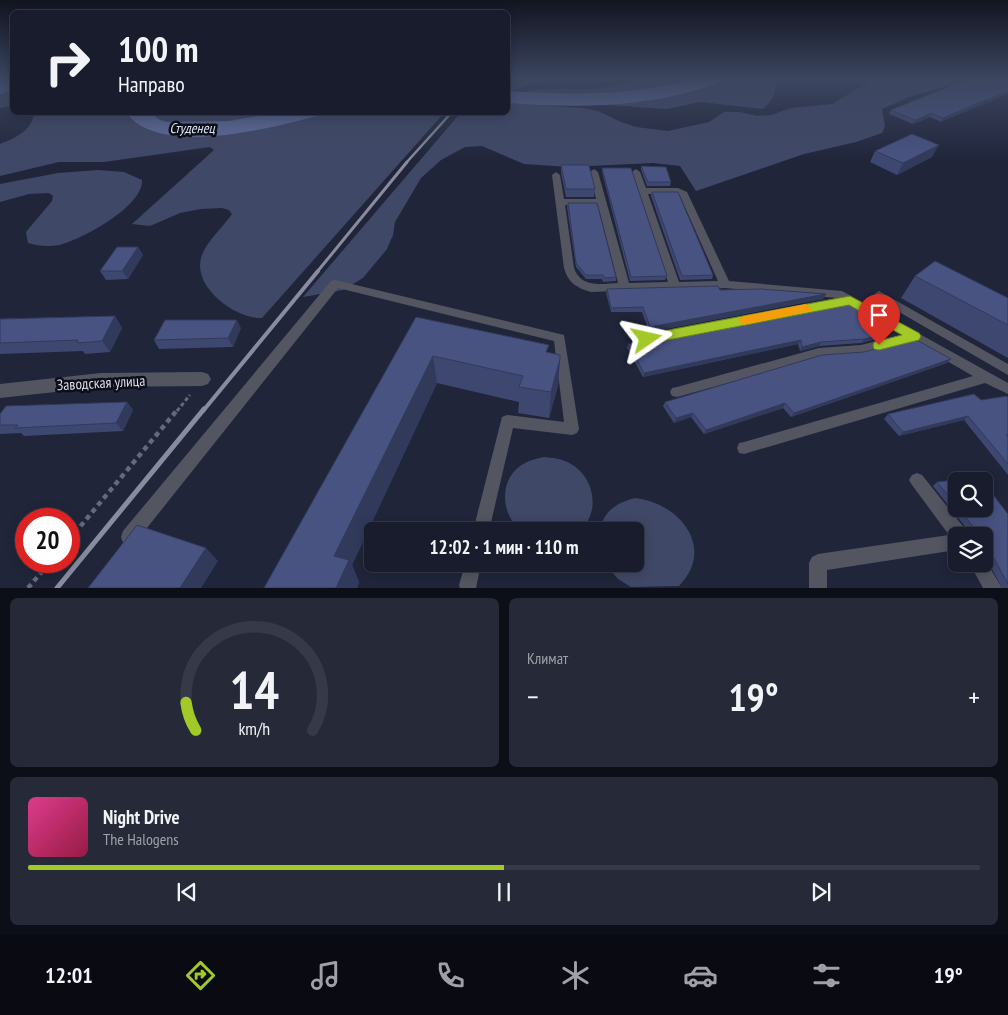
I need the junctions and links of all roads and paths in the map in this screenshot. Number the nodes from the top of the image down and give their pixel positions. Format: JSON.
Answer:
{"nodes":[{"id":1,"x":594,"y":172,"type":"dead end"},
{"id":2,"x":636,"y":172,"type":"dead end"},
{"id":3,"x":556,"y":175,"type":"dead end"},
{"id":4,"x":643,"y":191,"type":"junction"},
{"id":5,"x":559,"y":202,"type":"junction"},
{"id":6,"x":602,"y":202,"type":"junction"},
{"id":7,"x":725,"y":284,"type":"junction"},
{"id":8,"x":624,"y":287,"type":"junction"},
{"id":9,"x":675,"y":287,"type":"junction"},
{"id":10,"x":878,"y":295,"type":"dead end"},
{"id":11,"x":850,"y":300,"type":"junction"},
{"id":12,"x":915,"y":336,"type":"junction"},
{"id":13,"x":647,"y":339,"type":"edge"},
{"id":14,"x":1008,"y":370,"type":"edge"},
{"id":15,"x":987,"y":377,"type":"junction"},
{"id":16,"x":202,"y":379,"type":"joint"},
{"id":17,"x":1008,"y":389,"type":"edge"},
{"id":18,"x":0,"y":391,"type":"edge"},
{"id":19,"x":677,"y":392,"type":"dead end"},
{"id":20,"x":744,"y":448,"type":"dead end"},
{"id":21,"x":917,"y":480,"type":"dead end"},
{"id":22,"x":483,"y":522,"type":"edge"},
{"id":23,"x":80,"y":527,"type":"edge"},
{"id":24,"x":953,"y":527,"type":"edge"},
{"id":25,"x":948,"y":543,"type":"edge"},
{"id":26,"x":119,"y":550,"type":"edge"},
{"id":27,"x":472,"y":572,"type":"edge"},
{"id":28,"x":983,"y":572,"type":"edge"},
{"id":29,"x":41,"y":573,"type":"edge"},
{"id":30,"x":469,"y":587,"type":"edge"},
{"id":31,"x":28,"y":588,"type":"edge"},
{"id":32,"x":818,"y":588,"type":"edge"},
{"id":33,"x":993,"y":588,"type":"edge"}],
"edges":[{"from":1,"to":6,"type":"lane"},
{"from":2,"to":4,"type":"lane"},
{"from":3,"to":5,"type":"lane"},
{"from":4,"to":7,"type":"lane"},
{"from":4,"to":9,"type":"lane"},
{"from":5,"to":6,"type":"lane"},
{"from":5,"to":8,"type":"lane"},
{"from":6,"to":8,"type":"lane"},
{"from":7,"to":9,"type":"lane"},
{"from":7,"to":11,"type":"lane"},
{"from":8,"to":9,"type":"lane"},
{"from":10,"to":14,"type":"lane"},
{"from":11,"to":12,"type":"lane"},
{"from":11,"to":13,"type":"lane"},
{"from":12,"to":15,"type":"lane"},
{"from":12,"to":19,"type":"lane"},
{"from":15,"to":17,"type":"lane"},
{"from":15,"to":20,"type":"lane"},
{"from":16,"to":18,"type":"street","name":"Заводская улица"},
{"from":16,"to":23,"type":"path"},
{"from":21,"to":24,"type":"lane"},
{"from":22,"to":26,"type":"lane"},
{"from":25,"to":32,"type":"lane"},
{"from":27,"to":30,"type":"lane"},
{"from":28,"to":33,"type":"lane"},
{"from":29,"to":31,"type":"path"}]}
